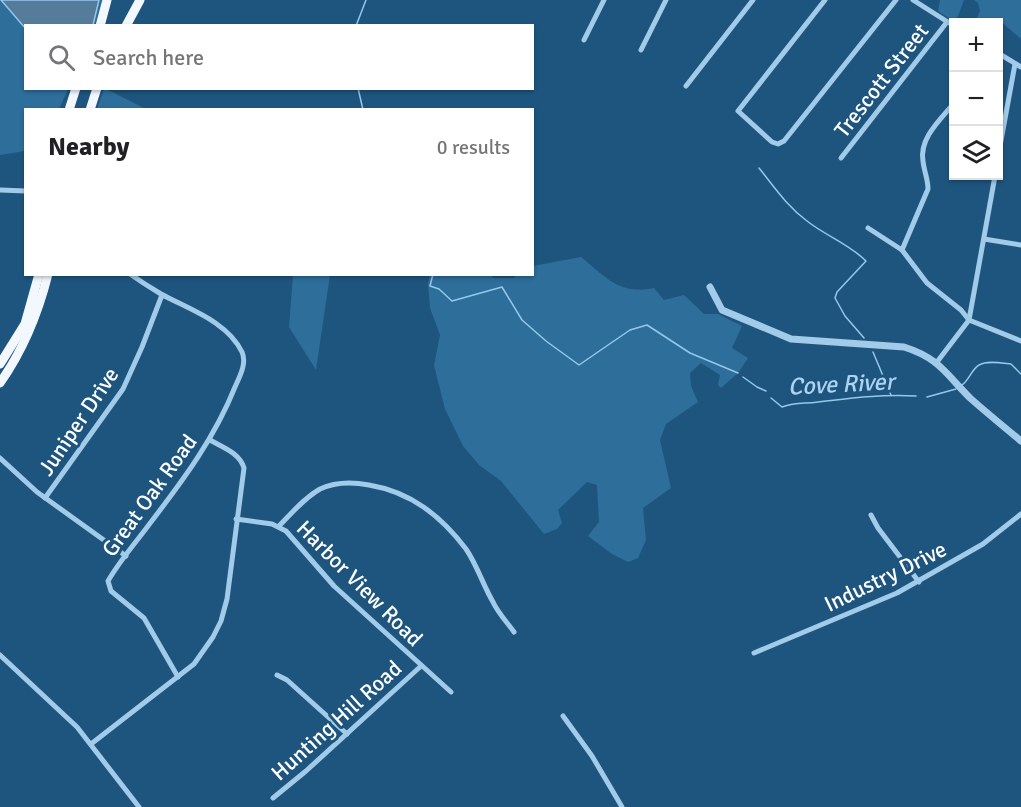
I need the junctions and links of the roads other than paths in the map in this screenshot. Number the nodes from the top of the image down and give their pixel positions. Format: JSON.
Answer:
{"nodes":[{"id":1,"x":107,"y":0,"type":"edge"},
{"id":2,"x":140,"y":0,"type":"edge"},
{"id":3,"x":604,"y":0,"type":"edge"},
{"id":4,"x":666,"y":0,"type":"edge"},
{"id":5,"x":753,"y":0,"type":"edge"},
{"id":6,"x":825,"y":0,"type":"edge"},
{"id":7,"x":896,"y":0,"type":"edge"},
{"id":8,"x":914,"y":0,"type":"edge"},
{"id":9,"x":947,"y":22,"type":"joint"},
{"id":10,"x":101,"y":24,"type":"edge"},
{"id":11,"x":127,"y":24,"type":"edge"},
{"id":12,"x":584,"y":40,"type":"dead end"},
{"id":13,"x":641,"y":50,"type":"dead end"},
{"id":14,"x":1003,"y":56,"type":"edge"},
{"id":15,"x":1018,"y":65,"type":"edge"},
{"id":16,"x":686,"y":87,"type":"dead end"},
{"id":17,"x":75,"y":90,"type":"edge"},
{"id":18,"x":96,"y":90,"type":"edge"},
{"id":19,"x":70,"y":108,"type":"edge"},
{"id":20,"x":91,"y":108,"type":"edge"},
{"id":21,"x":949,"y":109,"type":"edge"},
{"id":22,"x":1003,"y":138,"type":"edge"},
{"id":23,"x":841,"y":158,"type":"dead end"},
{"id":24,"x":994,"y":180,"type":"edge"},
{"id":25,"x":0,"y":190,"type":"edge"},
{"id":26,"x":24,"y":191,"type":"edge"},
{"id":27,"x":868,"y":228,"type":"dead end"},
{"id":28,"x":984,"y":239,"type":"junction"},
{"id":29,"x":1021,"y":246,"type":"edge"},
{"id":30,"x":902,"y":250,"type":"junction"},
{"id":31,"x":38,"y":276,"type":"edge"},
{"id":32,"x":47,"y":276,"type":"edge"},
{"id":33,"x":133,"y":276,"type":"edge"},
{"id":34,"x":710,"y":287,"type":"dead end"},
{"id":35,"x":162,"y":295,"type":"junction"},
{"id":36,"x":969,"y":320,"type":"junction"},
{"id":37,"x":1021,"y":339,"type":"edge"},
{"id":38,"x":937,"y":362,"type":"junction"},
{"id":39,"x":0,"y":364,"type":"edge"},
{"id":40,"x":0,"y":382,"type":"edge"},
{"id":41,"x":210,"y":440,"type":"junction"},
{"id":42,"x":1021,"y":441,"type":"edge"},
{"id":43,"x":0,"y":458,"type":"edge"},
{"id":44,"x":45,"y":498,"type":"junction"},
{"id":45,"x":1021,"y":513,"type":"edge"},
{"id":46,"x":871,"y":515,"type":"dead end"},
{"id":47,"x":236,"y":519,"type":"junction"},
{"id":48,"x":279,"y":526,"type":"junction"},
{"id":49,"x":126,"y":556,"type":"junction"},
{"id":50,"x":919,"y":582,"type":"junction"},
{"id":51,"x":514,"y":632,"type":"dead end"},
{"id":52,"x":754,"y":653,"type":"dead end"},
{"id":53,"x":0,"y":655,"type":"edge"},
{"id":54,"x":421,"y":666,"type":"junction"},
{"id":55,"x":277,"y":675,"type":"dead end"},
{"id":56,"x":178,"y":677,"type":"junction"},
{"id":57,"x":451,"y":692,"type":"dead end"},
{"id":58,"x":563,"y":716,"type":"dead end"},
{"id":59,"x":347,"y":734,"type":"junction"},
{"id":60,"x":91,"y":744,"type":"junction"},
{"id":61,"x":273,"y":798,"type":"dead end"},
{"id":62,"x":139,"y":807,"type":"edge"},
{"id":63,"x":622,"y":807,"type":"edge"}],
"edges":[{"from":1,"to":10,"type":"highway"},
{"from":2,"to":11,"type":"highway"},
{"from":3,"to":12,"type":"street"},
{"from":4,"to":13,"type":"street"},
{"from":5,"to":16,"type":"street"},
{"from":6,"to":7,"type":"street"},
{"from":8,"to":9,"type":"street"},
{"from":9,"to":23,"type":"street","name":"Trescott Street"},
{"from":14,"to":15,"type":"street"},
{"from":15,"to":22,"type":"street"},
{"from":17,"to":19,"type":"highway"},
{"from":18,"to":20,"type":"highway"},
{"from":21,"to":30,"type":"street"},
{"from":24,"to":28,"type":"street"},
{"from":25,"to":26,"type":"street"},
{"from":27,"to":30,"type":"street"},
{"from":28,"to":29,"type":"street"},
{"from":28,"to":36,"type":"street"},
{"from":30,"to":36,"type":"street"},
{"from":31,"to":39,"type":"highway"},
{"from":32,"to":40,"type":"highway"},
{"from":33,"to":35,"type":"street"},
{"from":34,"to":38,"type":"street"},
{"from":35,"to":41,"type":"street","name":"Great Oak Road"},
{"from":35,"to":44,"type":"street","name":"Juniper Drive"},
{"from":36,"to":37,"type":"street"},
{"from":36,"to":38,"type":"street"},
{"from":38,"to":42,"type":"street"},
{"from":41,"to":47,"type":"street"},
{"from":41,"to":49,"type":"street","name":"Great Oak Road"},
{"from":43,"to":44,"type":"street"},
{"from":44,"to":49,"type":"street"},
{"from":45,"to":50,"type":"street","name":"Industry Drive"},
{"from":46,"to":50,"type":"street"},
{"from":47,"to":48,"type":"street","name":"Harbor View Road"},
{"from":47,"to":56,"type":"street"},
{"from":48,"to":51,"type":"street"},
{"from":48,"to":54,"type":"street","name":"Harbor View Road"},
{"from":49,"to":56,"type":"street","name":"Great Oak Road"},
{"from":50,"to":52,"type":"street","name":"Industry Drive"},
{"from":53,"to":60,"type":"street"},
{"from":54,"to":57,"type":"street","name":"Harbor View Road"},
{"from":54,"to":59,"type":"street","name":"Hunting Hill Road"},
{"from":55,"to":59,"type":"street"},
{"from":56,"to":60,"type":"street"},
{"from":58,"to":63,"type":"street"},
{"from":59,"to":61,"type":"street","name":"Hunting Hill Road"},
{"from":60,"to":62,"type":"street"}]}
